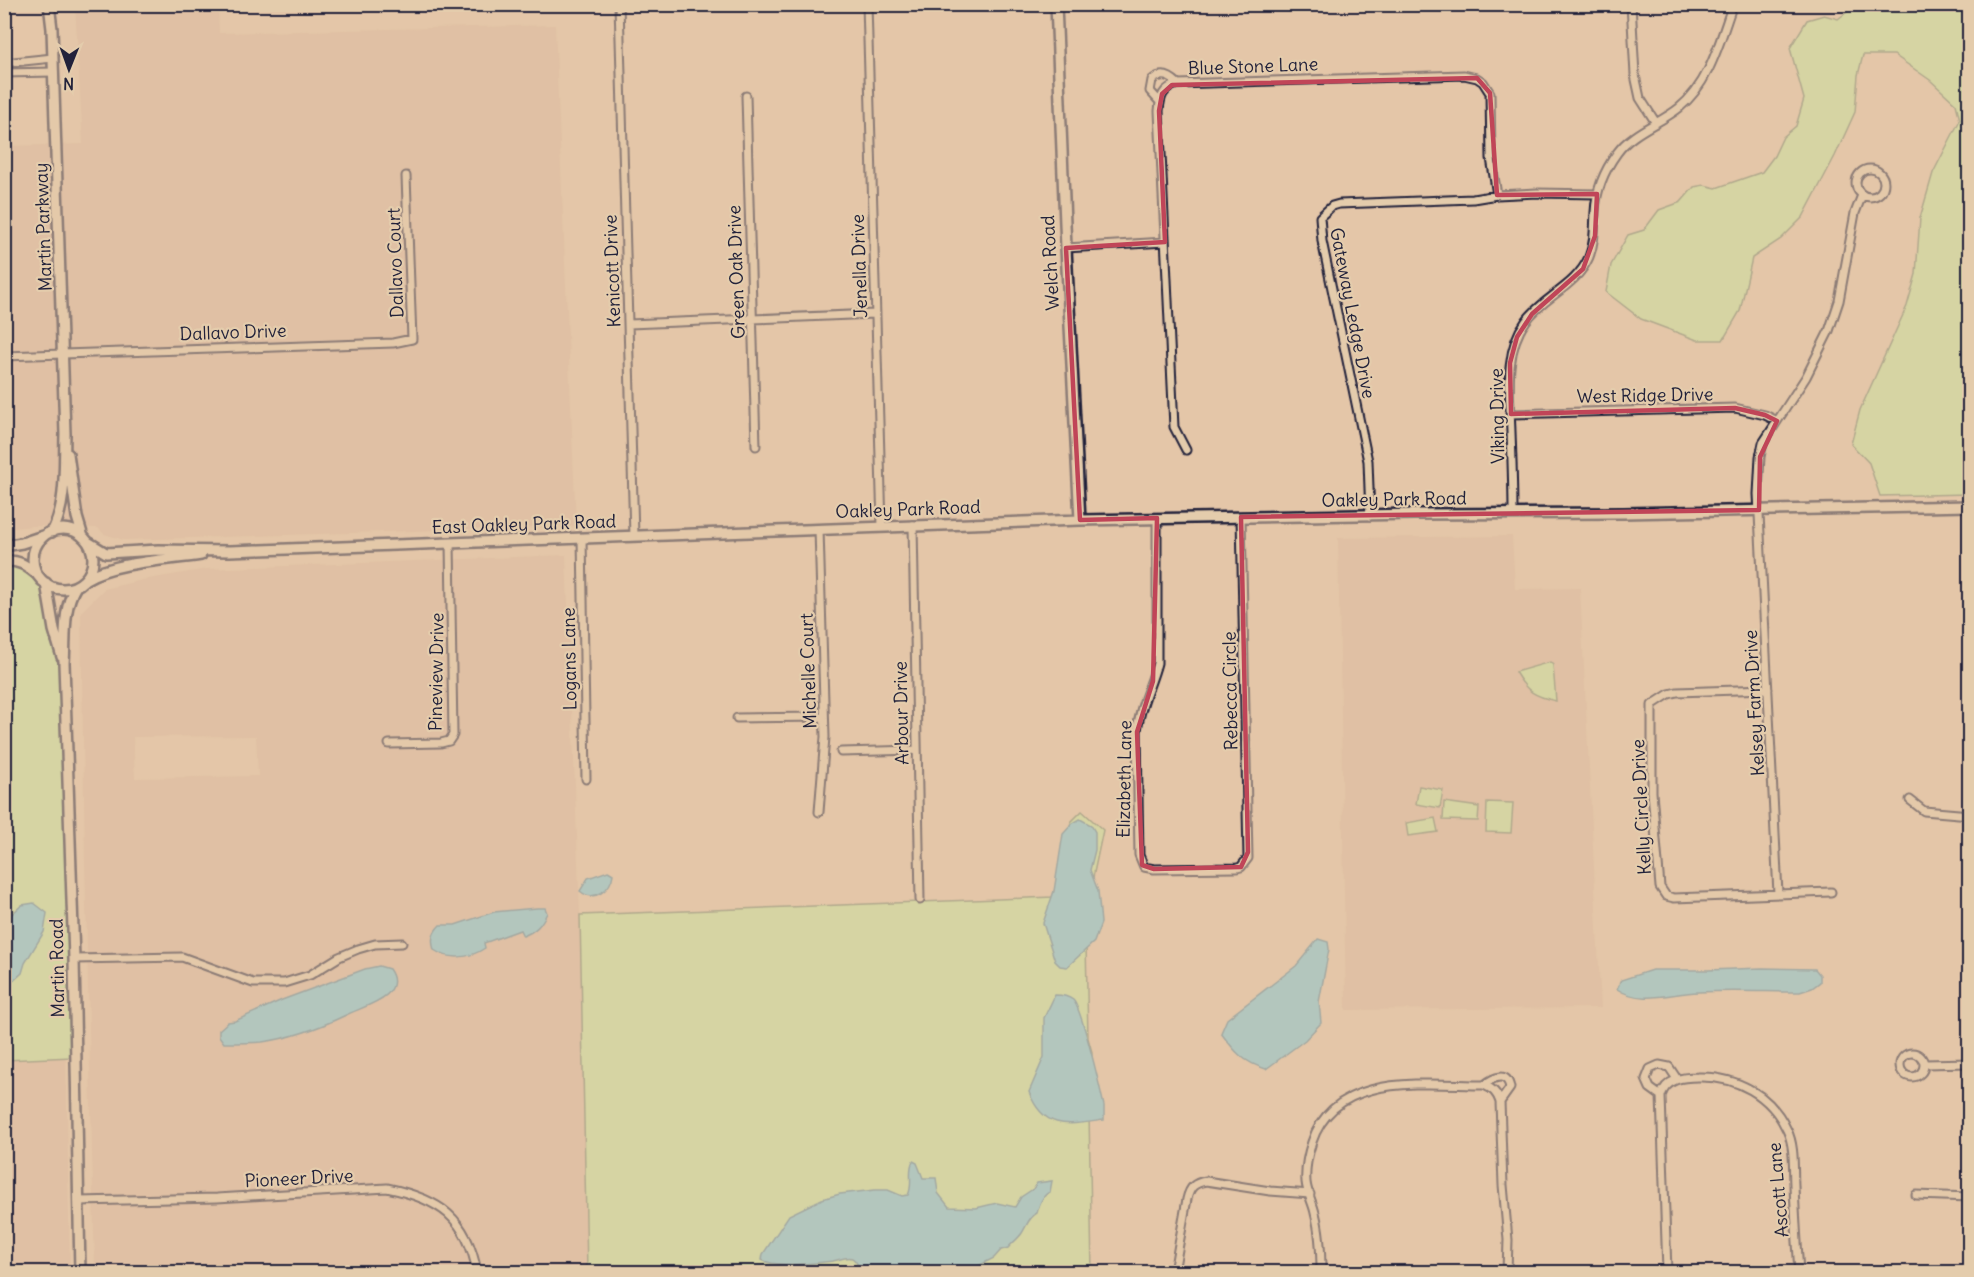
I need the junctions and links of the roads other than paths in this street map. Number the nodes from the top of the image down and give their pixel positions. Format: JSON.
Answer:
{"nodes":[{"id":1,"x":49,"y":4,"type":"edge"},
{"id":2,"x":54,"y":4,"type":"edge"},
{"id":3,"x":619,"y":4,"type":"edge"},
{"id":4,"x":867,"y":4,"type":"edge"},
{"id":5,"x":1056,"y":4,"type":"edge"},
{"id":6,"x":1631,"y":4,"type":"edge"},
{"id":7,"x":1733,"y":4,"type":"edge"},
{"id":8,"x":52,"y":19,"type":"junction"},
{"id":9,"x":53,"y":58,"type":"junction"},
{"id":10,"x":4,"y":63,"type":"edge"},
{"id":11,"x":54,"y":72,"type":"junction"},
{"id":12,"x":4,"y":73,"type":"edge"},
{"id":13,"x":1178,"y":84,"type":"junction"},
{"id":14,"x":746,"y":96,"type":"dead end"},
{"id":15,"x":1160,"y":102,"type":"junction"},
{"id":16,"x":1656,"y":123,"type":"junction"},
{"id":17,"x":406,"y":176,"type":"dead end"},
{"id":18,"x":1597,"y":194,"type":"junction"},
{"id":19,"x":1497,"y":195,"type":"junction"},
{"id":20,"x":1862,"y":195,"type":"junction"},
{"id":21,"x":1165,"y":242,"type":"junction"},
{"id":22,"x":1066,"y":248,"type":"junction"},
{"id":23,"x":875,"y":314,"type":"junction"},
{"id":24,"x":752,"y":318,"type":"junction"},
{"id":25,"x":630,"y":324,"type":"junction"},
{"id":26,"x":403,"y":341,"type":"joint"},
{"id":27,"x":63,"y":354,"type":"junction"},
{"id":28,"x":4,"y":356,"type":"edge"},
{"id":29,"x":1511,"y":414,"type":"junction"},
{"id":30,"x":1777,"y":422,"type":"junction"},
{"id":31,"x":65,"y":434,"type":"junction"},
{"id":32,"x":756,"y":446,"type":"dead end"},
{"id":33,"x":1186,"y":450,"type":"dead end"},
{"id":34,"x":1970,"y":506,"type":"edge"},
{"id":35,"x":1759,"y":510,"type":"junction"},
{"id":36,"x":1514,"y":514,"type":"junction"},
{"id":37,"x":1370,"y":516,"type":"junction"},
{"id":38,"x":1157,"y":518,"type":"junction"},
{"id":39,"x":1241,"y":518,"type":"junction"},
{"id":40,"x":1080,"y":520,"type":"junction"},
{"id":41,"x":913,"y":525,"type":"junction"},
{"id":42,"x":882,"y":527,"type":"junction"},
{"id":43,"x":819,"y":529,"type":"junction"},
{"id":44,"x":49,"y":533,"type":"junction"},
{"id":45,"x":634,"y":536,"type":"junction"},
{"id":46,"x":582,"y":538,"type":"junction"},
{"id":47,"x":85,"y":540,"type":"junction"},
{"id":48,"x":450,"y":543,"type":"junction"},
{"id":49,"x":4,"y":546,"type":"edge"},
{"id":50,"x":230,"y":551,"type":"junction"},
{"id":51,"x":4,"y":561,"type":"edge"},
{"id":52,"x":38,"y":576,"type":"junction"},
{"id":53,"x":85,"y":579,"type":"junction"},
{"id":54,"x":46,"y":584,"type":"junction"},
{"id":55,"x":76,"y":586,"type":"junction"},
{"id":56,"x":64,"y":663,"type":"junction"},
{"id":57,"x":1768,"y":689,"type":"junction"},
{"id":58,"x":824,"y":717,"type":"junction"},
{"id":59,"x":737,"y":718,"type":"dead end"},
{"id":60,"x":388,"y":744,"type":"dead end"},
{"id":61,"x":917,"y":750,"type":"junction"},
{"id":62,"x":841,"y":752,"type":"dead end"},
{"id":63,"x":586,"y":779,"type":"dead end"},
{"id":64,"x":1910,"y":800,"type":"dead end"},
{"id":65,"x":819,"y":812,"type":"dead end"},
{"id":66,"x":1970,"y":815,"type":"edge"},
{"id":67,"x":1245,"y":863,"type":"joint"},
{"id":68,"x":1831,"y":892,"type":"dead end"},
{"id":69,"x":1778,"y":894,"type":"junction"},
{"id":70,"x":920,"y":900,"type":"dead end"},
{"id":71,"x":402,"y":943,"type":"dead end"},
{"id":72,"x":74,"y":959,"type":"junction"},
{"id":73,"x":1970,"y":1063,"type":"edge"},
{"id":74,"x":1925,"y":1064,"type":"dead end"},
{"id":75,"x":1677,"y":1079,"type":"junction"},
{"id":76,"x":1484,"y":1085,"type":"junction"},
{"id":77,"x":1661,"y":1096,"type":"junction"},
{"id":78,"x":1500,"y":1102,"type":"junction"},
{"id":79,"x":1310,"y":1194,"type":"junction"},
{"id":80,"x":1916,"y":1195,"type":"dead end"},
{"id":81,"x":1970,"y":1197,"type":"edge"},
{"id":82,"x":78,"y":1201,"type":"junction"},
{"id":83,"x":80,"y":1272,"type":"edge"},
{"id":84,"x":477,"y":1272,"type":"edge"},
{"id":85,"x":1174,"y":1272,"type":"edge"},
{"id":86,"x":1321,"y":1272,"type":"edge"},
{"id":87,"x":1507,"y":1272,"type":"edge"},
{"id":88,"x":1667,"y":1272,"type":"edge"},
{"id":89,"x":1798,"y":1272,"type":"edge"}],
"edges":[{"from":1,"to":8,"type":"street","name":"Martin Parkway"},
{"from":2,"to":8,"type":"street","name":"Martin Parkway"},
{"from":3,"to":25,"type":"street","name":"Kenicott Drive"},
{"from":4,"to":23,"type":"street","name":"Jenella Drive"},
{"from":5,"to":22,"type":"street","name":"Welch Road"},
{"from":6,"to":16,"type":"street"},
{"from":7,"to":16,"type":"street","name":"Viking Drive"},
{"from":8,"to":9,"type":"street","name":"Martin Parkway"},
{"from":9,"to":10,"type":"street"},
{"from":9,"to":11,"type":"street","name":"Martin Parkway"},
{"from":11,"to":12,"type":"street"},
{"from":11,"to":27,"type":"street","name":"Martin Parkway"},
{"from":13,"to":15,"type":"street","name":"Blue Stone Lane"},
{"from":13,"to":15,"type":"street"},
{"from":13,"to":19,"type":"street","name":"Blue Stone Lane"},
{"from":14,"to":24,"type":"street","name":"Green Oak Drive"},
{"from":15,"to":21,"type":"street"},
{"from":16,"to":18,"type":"street","name":"Viking Drive"},
{"from":17,"to":26,"type":"street","name":"Dallavo Court"},
{"from":18,"to":19,"type":"street","name":"Gateway Ledge Drive"},
{"from":18,"to":29,"type":"street","name":"Viking Drive"},
{"from":19,"to":37,"type":"street","name":"Gateway Ledge Drive"},
{"from":20,"to":20,"type":"street"},
{"from":20,"to":30,"type":"street","name":"Kelsey Farm Drive"},
{"from":21,"to":22,"type":"street"},
{"from":21,"to":33,"type":"street"},
{"from":22,"to":40,"type":"street","name":"Welch Road"},
{"from":23,"to":24,"type":"street"},
{"from":23,"to":42,"type":"street","name":"Jenella Drive"},
{"from":24,"to":25,"type":"street"},
{"from":24,"to":32,"type":"street","name":"Green Oak Drive"},
{"from":25,"to":45,"type":"street","name":"Kenicott Drive"},
{"from":26,"to":27,"type":"street","name":"Dallavo Drive"},
{"from":27,"to":28,"type":"street","name":"Dallavo Drive"},
{"from":27,"to":31,"type":"street","name":"Martin Parkway"},
{"from":29,"to":30,"type":"street","name":"West Ridge Drive"},
{"from":29,"to":36,"type":"street","name":"Viking Drive"},
{"from":30,"to":35,"type":"street","name":"Kelsey Farm Drive"},
{"from":31,"to":44,"type":"street","name":"Martin Parkway"},
{"from":31,"to":47,"type":"street","name":"Martin Parkway"},
{"from":34,"to":35,"type":"street","name":"Oakley Park Road"},
{"from":35,"to":36,"type":"street","name":"Oakley Park Road"},
{"from":35,"to":57,"type":"street","name":"Kelsey Farm Drive"},
{"from":36,"to":37,"type":"street","name":"Oakley Park Road"},
{"from":37,"to":39,"type":"street","name":"Oakley Park Road"},
{"from":38,"to":39,"type":"street","name":"Oakley Park Road"},
{"from":38,"to":40,"type":"street","name":"Oakley Park Road"},
{"from":38,"to":67,"type":"street","name":"Elizabeth Lane"},
{"from":39,"to":67,"type":"street","name":"Rebecca Circle"},
{"from":40,"to":41,"type":"street","name":"Oakley Park Road"},
{"from":41,"to":42,"type":"street","name":"Oakley Park Road"},
{"from":41,"to":61,"type":"street","name":"Arbour Drive"},
{"from":42,"to":43,"type":"street","name":"Oakley Park Road"},
{"from":43,"to":45,"type":"street","name":"East Oakley Park Road"},
{"from":43,"to":58,"type":"street","name":"Michelle Court"},
{"from":44,"to":47,"type":"street"},
{"from":44,"to":49,"type":"street"},
{"from":44,"to":52,"type":"street"},
{"from":45,"to":46,"type":"street","name":"East Oakley Park Road"},
{"from":46,"to":48,"type":"street","name":"East Oakley Park Road"},
{"from":46,"to":63,"type":"street","name":"Logans Lane"},
{"from":47,"to":50,"type":"street","name":"East Oakley Park Road"},
{"from":47,"to":53,"type":"street"},
{"from":48,"to":50,"type":"street","name":"East Oakley Park Road"},
{"from":48,"to":60,"type":"street","name":"Pineview Drive"},
{"from":50,"to":53,"type":"street","name":"East Oakley Park Road"},
{"from":51,"to":52,"type":"street"},
{"from":52,"to":54,"type":"street"},
{"from":53,"to":55,"type":"street"},
{"from":54,"to":55,"type":"street"},
{"from":54,"to":56,"type":"street","name":"Martin Road"},
{"from":55,"to":56,"type":"street","name":"Martin Road"},
{"from":56,"to":72,"type":"street","name":"Martin Road"},
{"from":57,"to":69,"type":"street","name":"Kelsey Farm Drive"},
{"from":57,"to":69,"type":"street","name":"Kelly Circle Drive"},
{"from":58,"to":59,"type":"street"},
{"from":58,"to":65,"type":"street","name":"Michelle Court"},
{"from":61,"to":62,"type":"street"},
{"from":61,"to":70,"type":"street","name":"Arbour Drive"},
{"from":64,"to":66,"type":"street"},
{"from":68,"to":69,"type":"street","name":"Kelly Circle Drive"},
{"from":71,"to":72,"type":"street"},
{"from":72,"to":82,"type":"street","name":"Martin Road"},
{"from":73,"to":74,"type":"street"},
{"from":75,"to":77,"type":"street"},
{"from":75,"to":77,"type":"street"},
{"from":75,"to":89,"type":"street","name":"Ascott Lane"},
{"from":76,"to":78,"type":"street"},
{"from":76,"to":78,"type":"street"},
{"from":76,"to":79,"type":"street"},
{"from":77,"to":88,"type":"street"},
{"from":78,"to":87,"type":"street"},
{"from":79,"to":85,"type":"street"},
{"from":79,"to":86,"type":"street"},
{"from":80,"to":81,"type":"street"},
{"from":82,"to":83,"type":"street","name":"Martin Road"},
{"from":82,"to":84,"type":"street","name":"Pioneer Drive"}]}
